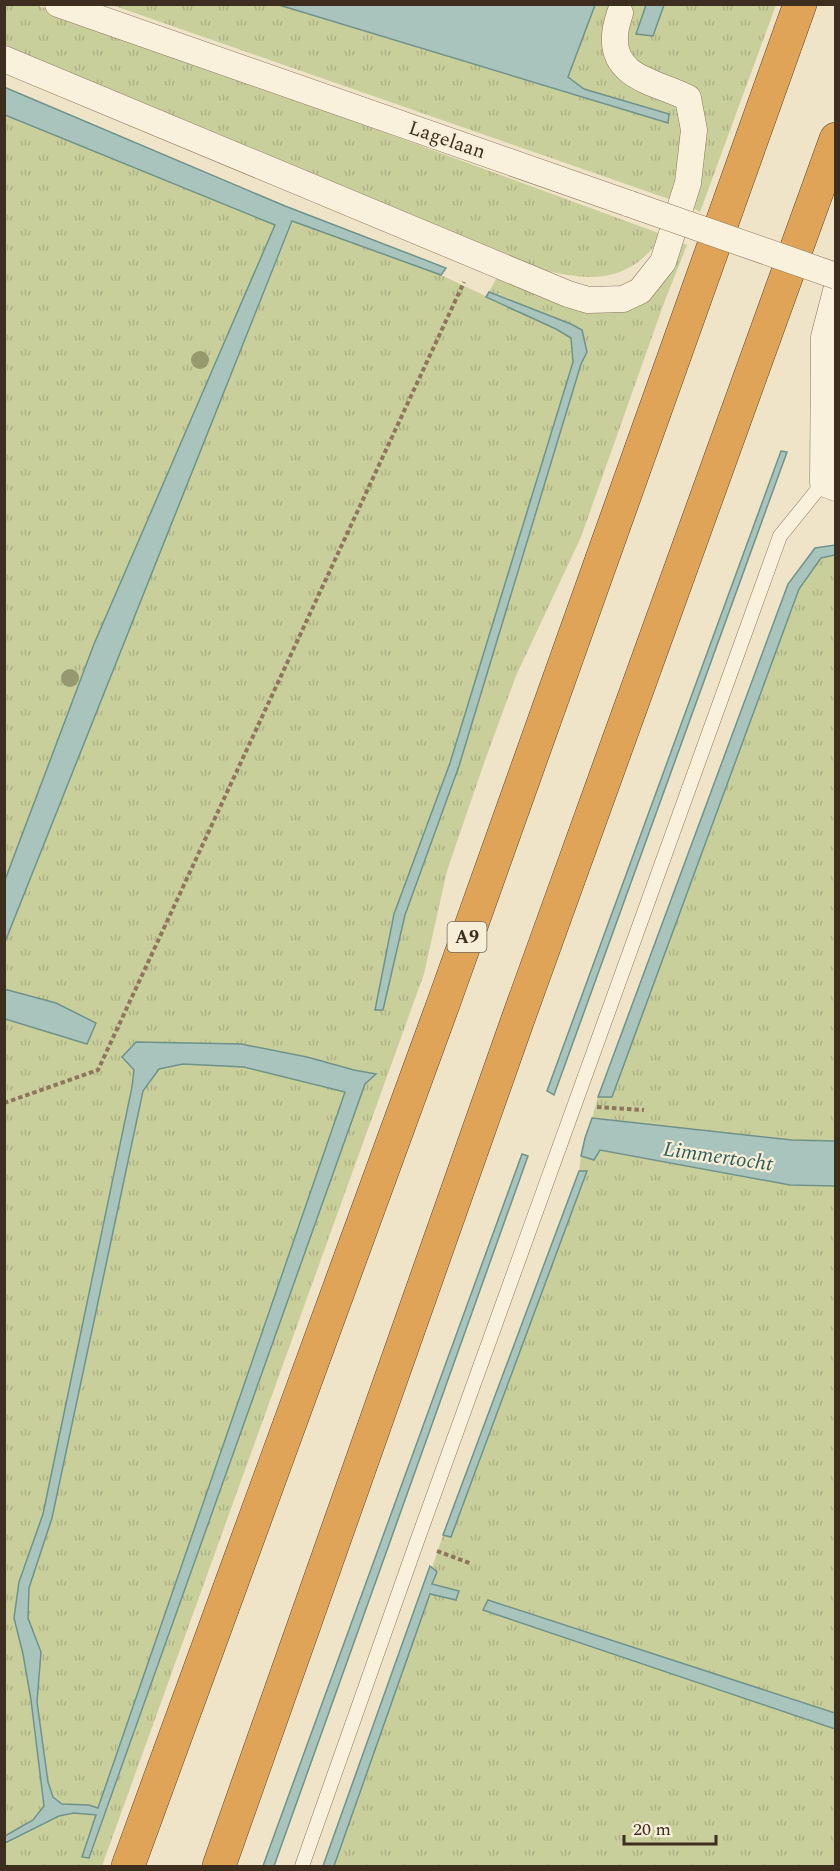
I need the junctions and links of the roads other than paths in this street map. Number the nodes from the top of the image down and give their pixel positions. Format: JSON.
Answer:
{"nodes":[{"id":1,"x":58,"y":4,"type":"edge"},
{"id":2,"x":800,"y":4,"type":"edge"},
{"id":3,"x":620,"y":13,"type":"dead end"},
{"id":4,"x":4,"y":59,"type":"edge"},
{"id":5,"x":836,"y":139,"type":"edge"},
{"id":6,"x":836,"y":276,"type":"edge"},
{"id":7,"x":836,"y":291,"type":"edge"},
{"id":8,"x":829,"y":485,"type":"edge"},
{"id":9,"x":128,"y":1866,"type":"edge"},
{"id":10,"x":219,"y":1866,"type":"edge"},
{"id":11,"x":302,"y":1866,"type":"edge"}],
"edges":[{"from":1,"to":6,"type":"street","name":"Lagelaan","bridge":true},
{"from":2,"to":9,"type":"highway","number":"A9"},
{"from":3,"to":4,"type":"street"},
{"from":5,"to":10,"type":"highway"},
{"from":7,"to":8,"type":"street"},
{"from":8,"to":11,"type":"lane"}]}
